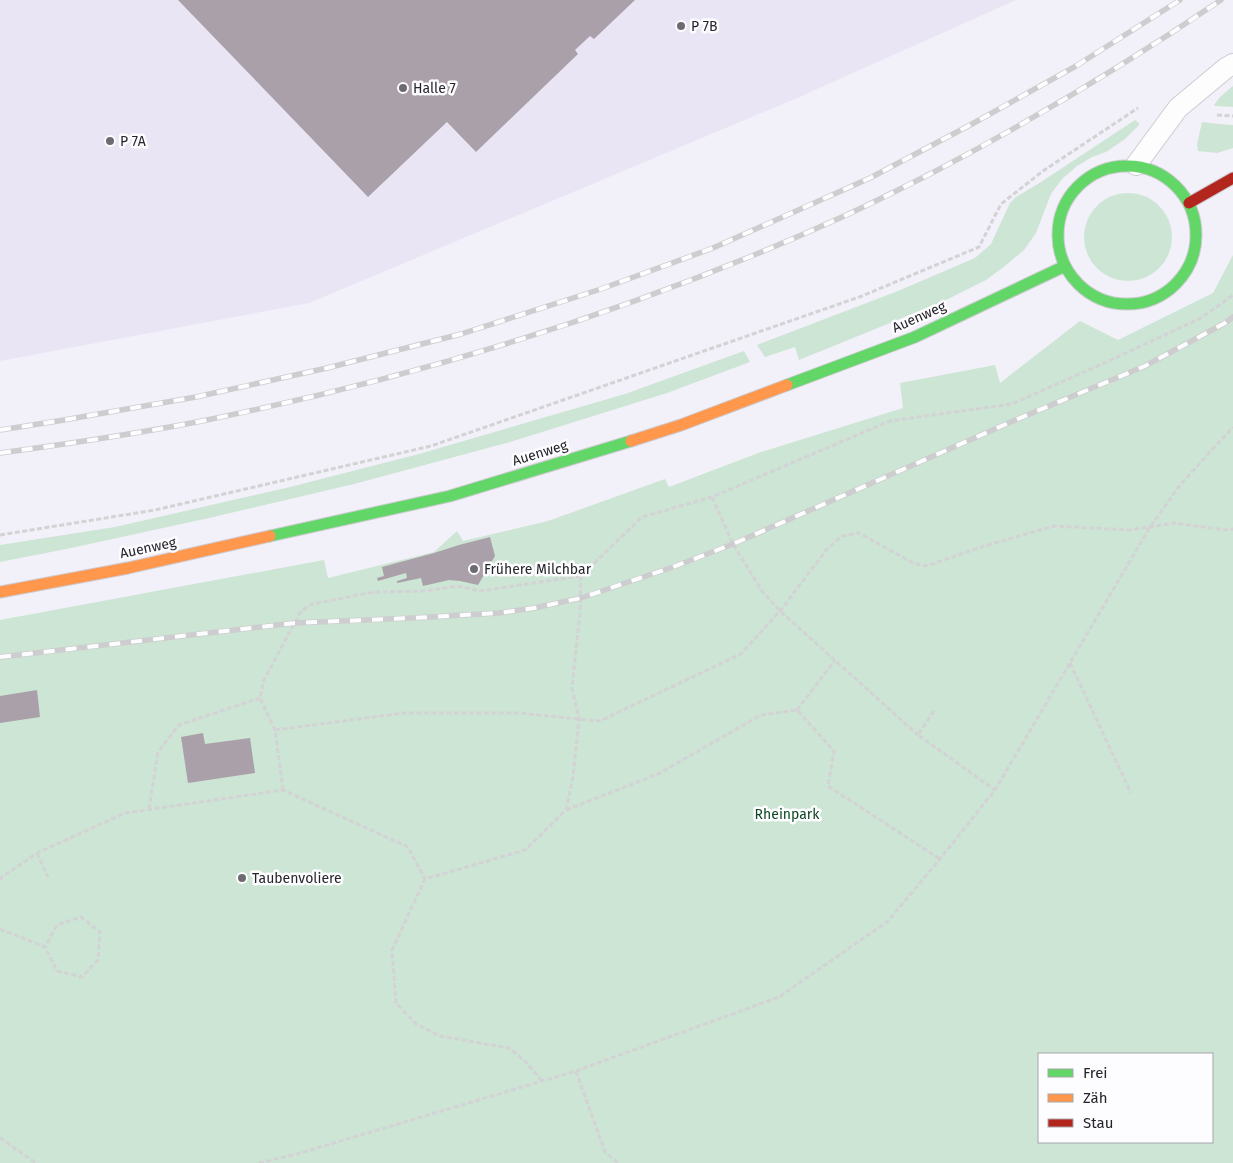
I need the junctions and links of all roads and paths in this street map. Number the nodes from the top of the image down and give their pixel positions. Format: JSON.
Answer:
{"nodes":[{"id":1,"x":1233,"y":64,"type":"edge"},
{"id":2,"x":1178,"y":108,"type":"junction"},
{"id":3,"x":1233,"y":116,"type":"edge"},
{"id":4,"x":1136,"y":166,"type":"junction"},
{"id":5,"x":1233,"y":178,"type":"edge"},
{"id":6,"x":1189,"y":203,"type":"junction"},
{"id":7,"x":1065,"y":266,"type":"junction"},
{"id":8,"x":1233,"y":295,"type":"edge"},
{"id":9,"x":1233,"y":427,"type":"edge"},
{"id":10,"x":712,"y":497,"type":"junction"},
{"id":11,"x":1150,"y":527,"type":"junction"},
{"id":12,"x":1233,"y":529,"type":"edge"},
{"id":13,"x":0,"y":534,"type":"edge"},
{"id":14,"x":581,"y":576,"type":"junction"},
{"id":15,"x":0,"y":592,"type":"edge"},
{"id":16,"x":780,"y":610,"type":"junction"},
{"id":17,"x":835,"y":660,"type":"junction"},
{"id":18,"x":1070,"y":663,"type":"junction"},
{"id":19,"x":260,"y":698,"type":"junction"},
{"id":20,"x":797,"y":710,"type":"junction"},
{"id":21,"x":934,"y":711,"type":"dead end"},
{"id":22,"x":579,"y":719,"type":"junction"},
{"id":23,"x":275,"y":730,"type":"junction"},
{"id":24,"x":918,"y":735,"type":"junction"},
{"id":25,"x":283,"y":790,"type":"junction"},
{"id":26,"x":995,"y":790,"type":"junction"},
{"id":27,"x":1131,"y":793,"type":"dead end"},
{"id":28,"x":149,"y":809,"type":"junction"},
{"id":29,"x":566,"y":810,"type":"junction"},
{"id":30,"x":37,"y":853,"type":"junction"},
{"id":31,"x":940,"y":859,"type":"junction"},
{"id":32,"x":48,"y":877,"type":"dead end"},
{"id":33,"x":425,"y":879,"type":"junction"},
{"id":34,"x":0,"y":880,"type":"edge"},
{"id":35,"x":0,"y":929,"type":"edge"},
{"id":36,"x":46,"y":947,"type":"junction"},
{"id":37,"x":576,"y":1071,"type":"junction"},
{"id":38,"x":542,"y":1081,"type":"junction"},
{"id":39,"x":0,"y":1138,"type":"edge"},
{"id":40,"x":36,"y":1163,"type":"edge"},
{"id":41,"x":259,"y":1163,"type":"edge"},
{"id":42,"x":618,"y":1163,"type":"edge"}],
"edges":[{"from":1,"to":2,"type":"lane"},
{"from":2,"to":3,"type":"path"},
{"from":2,"to":4,"type":"lane"},
{"from":2,"to":13,"type":"path"},
{"from":4,"to":6,"type":"street"},
{"from":4,"to":7,"type":"street"},
{"from":5,"to":6,"type":"street"},
{"from":6,"to":7,"type":"street"},
{"from":7,"to":15,"type":"street","name":"Auenweg"},
{"from":8,"to":10,"type":"path"},
{"from":9,"to":11,"type":"path"},
{"from":10,"to":14,"type":"path"},
{"from":10,"to":16,"type":"path"},
{"from":11,"to":12,"type":"path"},
{"from":11,"to":16,"type":"path"},
{"from":11,"to":18,"type":"path"},
{"from":14,"to":19,"type":"path"},
{"from":14,"to":22,"type":"path"},
{"from":16,"to":17,"type":"path"},
{"from":16,"to":22,"type":"path"},
{"from":17,"to":20,"type":"path"},
{"from":17,"to":24,"type":"path"},
{"from":18,"to":26,"type":"path"},
{"from":18,"to":27,"type":"path"},
{"from":19,"to":23,"type":"path"},
{"from":19,"to":28,"type":"path"},
{"from":20,"to":29,"type":"path"},
{"from":20,"to":31,"type":"path"},
{"from":21,"to":24,"type":"path"},
{"from":22,"to":23,"type":"path"},
{"from":22,"to":29,"type":"path"},
{"from":23,"to":25,"type":"path"},
{"from":24,"to":26,"type":"path"},
{"from":25,"to":28,"type":"path"},
{"from":25,"to":33,"type":"path"},
{"from":26,"to":31,"type":"path"},
{"from":28,"to":30,"type":"path"},
{"from":29,"to":33,"type":"path"},
{"from":30,"to":32,"type":"path"},
{"from":30,"to":34,"type":"path"},
{"from":31,"to":37,"type":"path"},
{"from":33,"to":38,"type":"path"},
{"from":35,"to":36,"type":"path"},
{"from":36,"to":36,"type":"path"},
{"from":37,"to":38,"type":"path"},
{"from":37,"to":42,"type":"path"},
{"from":38,"to":41,"type":"path"},
{"from":39,"to":40,"type":"path"}]}
